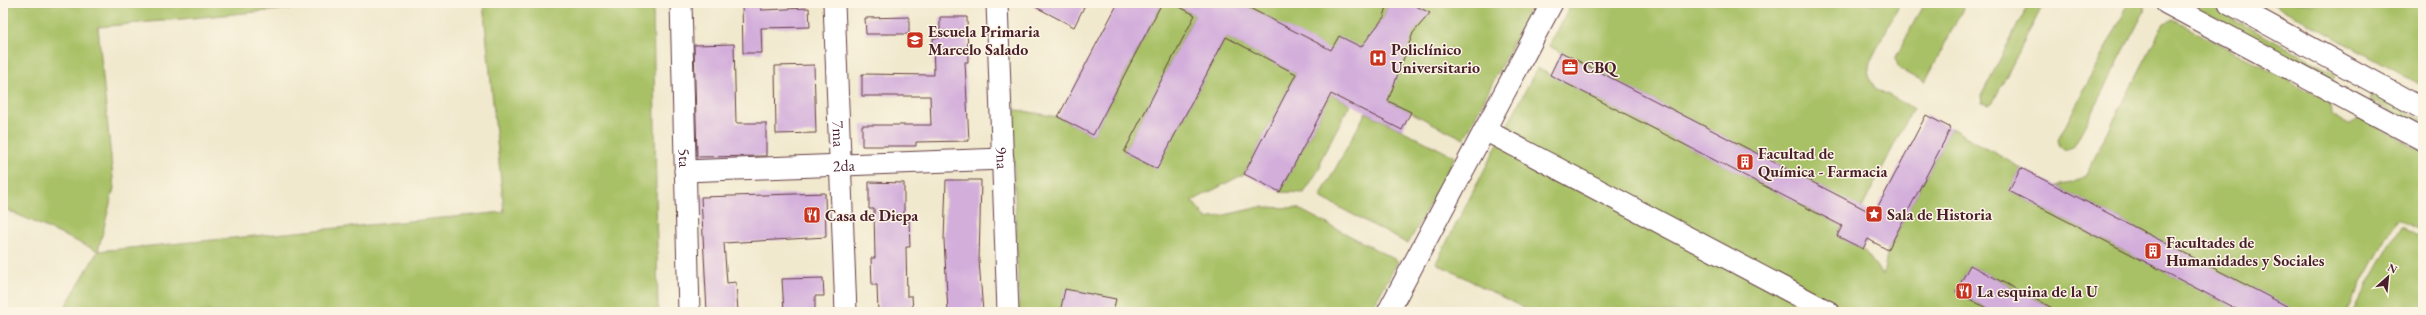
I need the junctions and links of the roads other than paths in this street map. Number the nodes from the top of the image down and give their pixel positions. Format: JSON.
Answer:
{"nodes":[{"id":1,"x":681,"y":3,"type":"edge"},
{"id":2,"x":834,"y":3,"type":"edge"},
{"id":3,"x":997,"y":3,"type":"edge"},
{"id":4,"x":1552,"y":3,"type":"edge"},
{"id":5,"x":2166,"y":3,"type":"edge"},
{"id":6,"x":2229,"y":3,"type":"edge"},
{"id":7,"x":2423,"y":109,"type":"edge"},
{"id":8,"x":1485,"y":130,"type":"junction"},
{"id":9,"x":2423,"y":140,"type":"edge"},
{"id":10,"x":1002,"y":159,"type":"junction"},
{"id":11,"x":841,"y":166,"type":"junction"},
{"id":12,"x":685,"y":171,"type":"junction"},
{"id":13,"x":689,"y":312,"type":"edge"},
{"id":14,"x":846,"y":312,"type":"edge"},
{"id":15,"x":1008,"y":312,"type":"edge"},
{"id":16,"x":1388,"y":312,"type":"edge"},
{"id":17,"x":1829,"y":312,"type":"edge"}],
"edges":[{"from":1,"to":12,"type":"street","name":"5ta"},
{"from":2,"to":11,"type":"street","name":"7ma"},
{"from":3,"to":10,"type":"street","name":"9na"},
{"from":4,"to":8,"type":"street"},
{"from":5,"to":9,"type":"street"},
{"from":6,"to":7,"type":"street"},
{"from":8,"to":16,"type":"street"},
{"from":8,"to":17,"type":"street"},
{"from":10,"to":11,"type":"street","name":"2da"},
{"from":10,"to":15,"type":"street","name":"9na"},
{"from":11,"to":12,"type":"street","name":"2da"},
{"from":11,"to":14,"type":"street","name":"7ma"},
{"from":12,"to":13,"type":"street","name":"5ta"}]}
